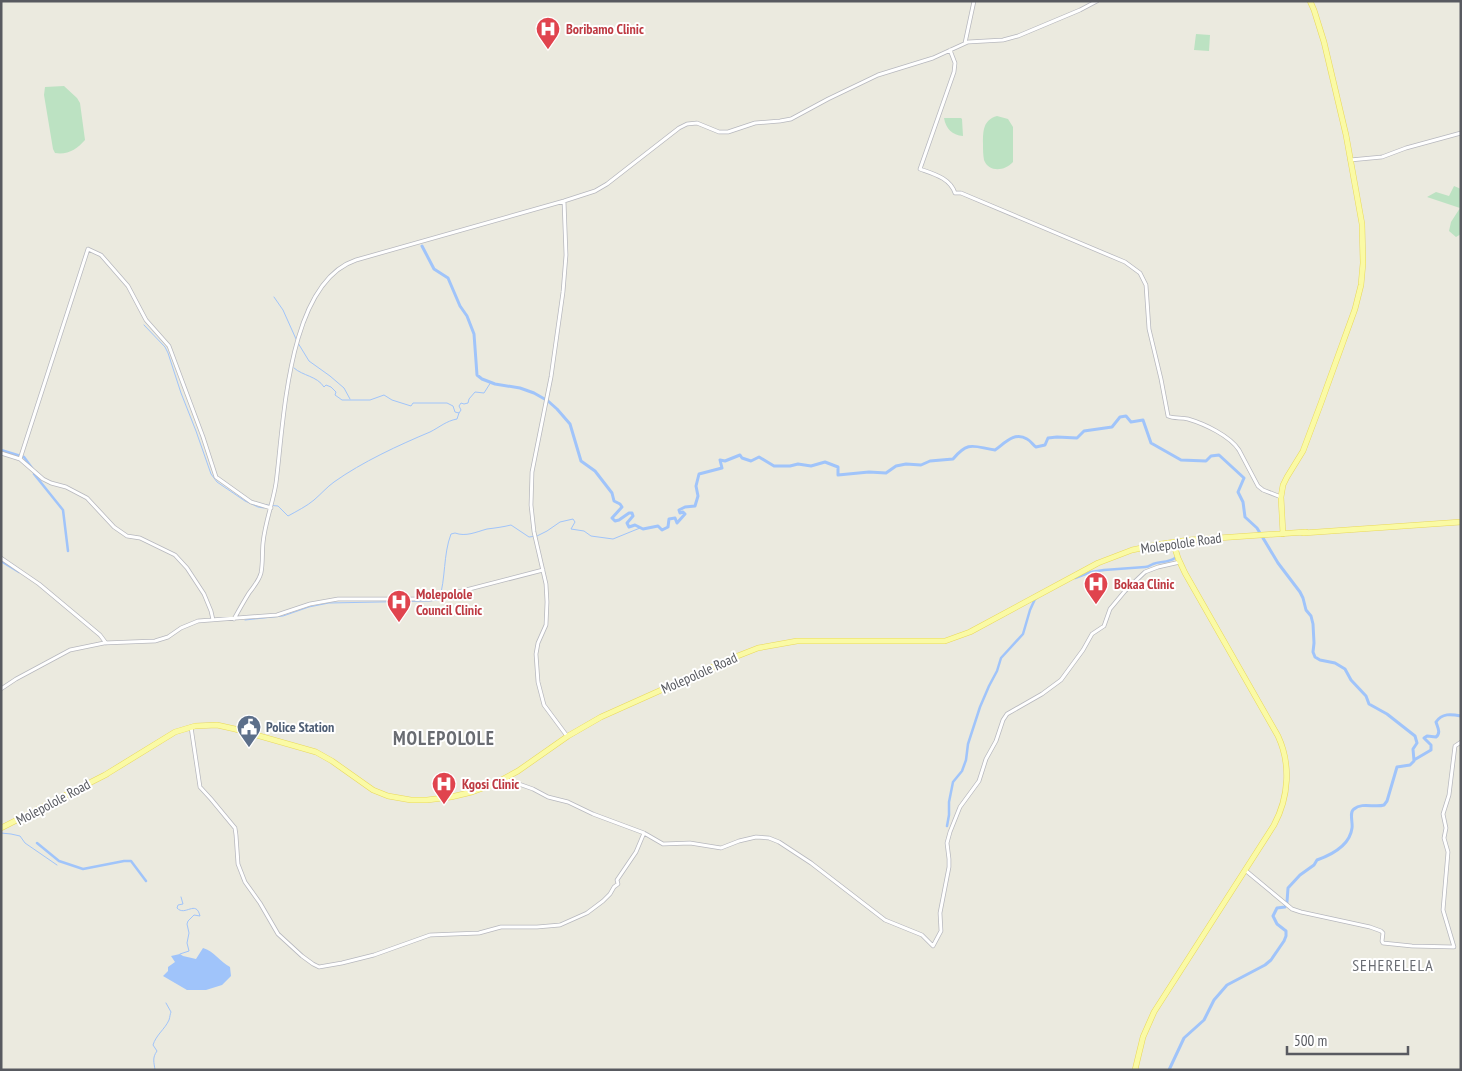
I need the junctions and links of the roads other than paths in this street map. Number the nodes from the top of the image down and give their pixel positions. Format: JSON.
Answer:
{"nodes":[{"id":1,"x":974,"y":1,"type":"edge"},
{"id":2,"x":1097,"y":1,"type":"edge"},
{"id":3,"x":1310,"y":1,"type":"edge"},
{"id":4,"x":965,"y":43,"type":"junction"},
{"id":5,"x":950,"y":50,"type":"junction"},
{"id":6,"x":1461,"y":133,"type":"edge"},
{"id":7,"x":1350,"y":160,"type":"junction"},
{"id":8,"x":564,"y":201,"type":"junction"},
{"id":9,"x":1,"y":453,"type":"edge"},
{"id":10,"x":21,"y":457,"type":"junction"},
{"id":11,"x":1281,"y":497,"type":"junction"},
{"id":12,"x":271,"y":506,"type":"junction"},
{"id":13,"x":1461,"y":522,"type":"edge"},
{"id":14,"x":1283,"y":530,"type":"junction"},
{"id":15,"x":1306,"y":532,"type":"junction"},
{"id":16,"x":1263,"y":535,"type":"junction"},
{"id":17,"x":1181,"y":541,"type":"junction"},
{"id":18,"x":1173,"y":542,"type":"junction"},
{"id":19,"x":1175,"y":548,"type":"junction"},
{"id":20,"x":1,"y":558,"type":"edge"},
{"id":21,"x":1180,"y":562,"type":"junction"},
{"id":22,"x":543,"y":570,"type":"junction"},
{"id":23,"x":234,"y":619,"type":"junction"},
{"id":24,"x":213,"y":620,"type":"junction"},
{"id":25,"x":106,"y":643,"type":"junction"},
{"id":26,"x":1,"y":680,"type":"edge"},
{"id":27,"x":2,"y":687,"type":"edge"},
{"id":28,"x":191,"y":727,"type":"junction"},
{"id":29,"x":568,"y":736,"type":"junction"},
{"id":30,"x":1461,"y":742,"type":"edge"},
{"id":31,"x":505,"y":779,"type":"junction"},
{"id":32,"x":1,"y":828,"type":"edge"},
{"id":33,"x":644,"y":833,"type":"junction"},
{"id":34,"x":1245,"y":869,"type":"junction"},
{"id":35,"x":1136,"y":1070,"type":"edge"}],
"edges":[{"from":1,"to":4,"type":"street"},
{"from":2,"to":4,"type":"street"},
{"from":3,"to":7,"type":"main road"},
{"from":4,"to":5,"type":"street"},
{"from":5,"to":8,"type":"street"},
{"from":5,"to":11,"type":"street"},
{"from":6,"to":7,"type":"street"},
{"from":7,"to":11,"type":"main road"},
{"from":8,"to":12,"type":"street"},
{"from":8,"to":22,"type":"street"},
{"from":9,"to":10,"type":"street"},
{"from":10,"to":12,"type":"street"},
{"from":10,"to":24,"type":"street"},
{"from":11,"to":14,"type":"main road"},
{"from":12,"to":23,"type":"street"},
{"from":13,"to":15,"type":"main road","name":"Molepolole Road"},
{"from":14,"to":15,"type":"main road","name":"Molepolole Road"},
{"from":14,"to":15,"type":"main road","name":"Molepolole Road"},
{"from":14,"to":16,"type":"main road","name":"Molepolole Road"},
{"from":14,"to":16,"type":"main road","name":"Molepolole Road"},
{"from":16,"to":17,"type":"main road","name":"Molepolole Road"},
{"from":17,"to":18,"type":"main road","name":"Molepolole Road"},
{"from":17,"to":19,"type":"main road"},
{"from":18,"to":19,"type":"main road"},
{"from":18,"to":29,"type":"main road","name":"Molepolole Road"},
{"from":19,"to":21,"type":"main road"},
{"from":20,"to":25,"type":"street"},
{"from":21,"to":33,"type":"street"},
{"from":21,"to":34,"type":"main road"},
{"from":22,"to":23,"type":"street"},
{"from":22,"to":29,"type":"street"},
{"from":23,"to":24,"type":"street"},
{"from":24,"to":25,"type":"street"},
{"from":25,"to":27,"type":"street"},
{"from":26,"to":27,"type":"street"},
{"from":28,"to":31,"type":"main road","name":"Molepolole Road"},
{"from":28,"to":32,"type":"main road","name":"Molepolole Road"},
{"from":28,"to":33,"type":"street"},
{"from":29,"to":31,"type":"main road","name":"Molepolole Road"},
{"from":30,"to":34,"type":"street"},
{"from":31,"to":33,"type":"street"},
{"from":34,"to":35,"type":"main road"}]}
